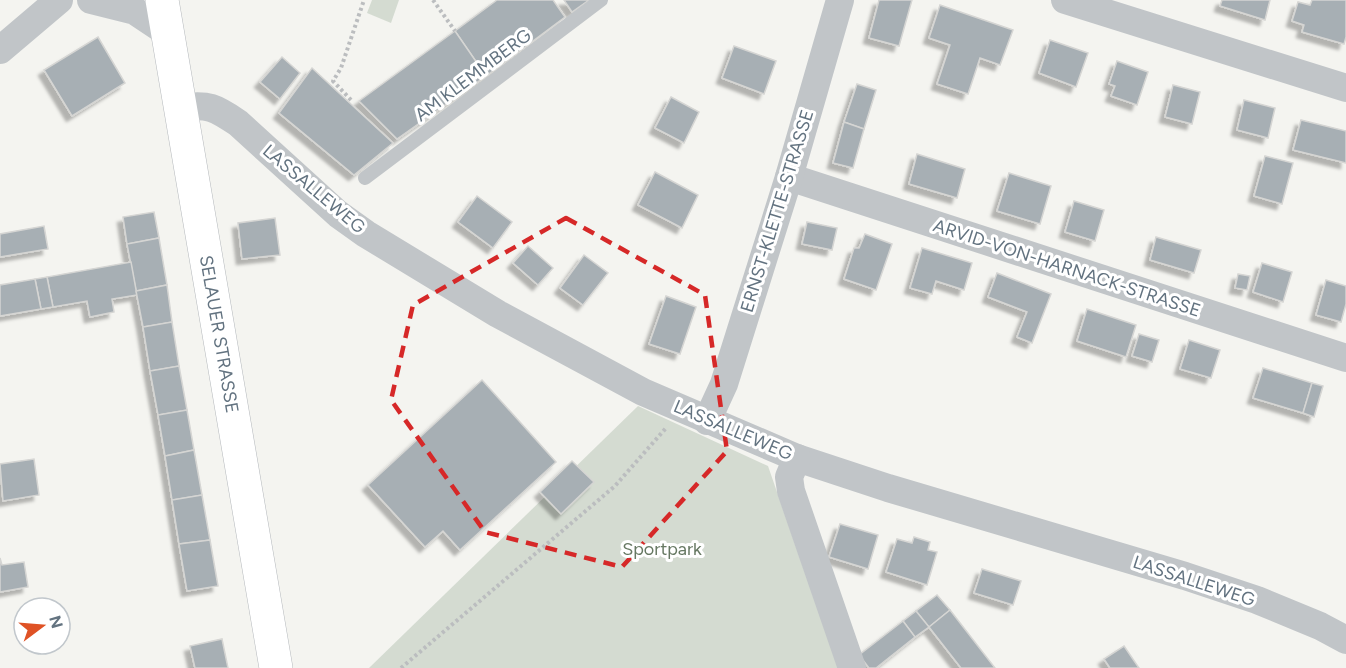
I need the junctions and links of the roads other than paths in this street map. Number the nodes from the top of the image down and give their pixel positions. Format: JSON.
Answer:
{"nodes":[{"id":1,"x":59,"y":0,"type":"edge"},
{"id":2,"x":91,"y":0,"type":"edge"},
{"id":3,"x":162,"y":0,"type":"edge"},
{"id":4,"x":601,"y":0,"type":"edge"},
{"id":5,"x":840,"y":0,"type":"edge"},
{"id":6,"x":1065,"y":0,"type":"edge"},
{"id":7,"x":168,"y":33,"type":"junction"},
{"id":8,"x":0,"y":50,"type":"edge"},
{"id":9,"x":1346,"y":88,"type":"edge"},
{"id":10,"x":180,"y":108,"type":"junction"},
{"id":11,"x":789,"y":177,"type":"junction"},
{"id":12,"x":365,"y":178,"type":"dead end"},
{"id":13,"x":1346,"y":358,"type":"edge"},
{"id":14,"x":707,"y":421,"type":"junction"},
{"id":15,"x":797,"y":458,"type":"junction"},
{"id":16,"x":1346,"y":640,"type":"edge"},
{"id":17,"x":276,"y":668,"type":"edge"},
{"id":18,"x":852,"y":668,"type":"edge"}],
"edges":[{"from":1,"to":8,"type":"street"},
{"from":2,"to":7,"type":"street"},
{"from":3,"to":7,"type":"main road","name":"SELAUER STRASSE"},
{"from":4,"to":12,"type":"lane","name":"AM KLEMMBERG"},
{"from":5,"to":11,"type":"street","name":"ERNST-KLETTE-STRASSE"},
{"from":6,"to":9,"type":"street"},
{"from":7,"to":10,"type":"main road","name":"SELAUER STRASSE"},
{"from":10,"to":14,"type":"street","name":"LASSALLEWEG"},
{"from":10,"to":17,"type":"main road","name":"SELAUER STRASSE"},
{"from":11,"to":13,"type":"street","name":"ARVID-VON-HARNACK-STRASSE"},
{"from":11,"to":14,"type":"street","name":"ERNST-KLETTE-STRASSE"},
{"from":14,"to":15,"type":"street","name":"LASSALLEWEG"},
{"from":15,"to":16,"type":"street","name":"LASSALLEWEG"},
{"from":15,"to":18,"type":"street"}]}
